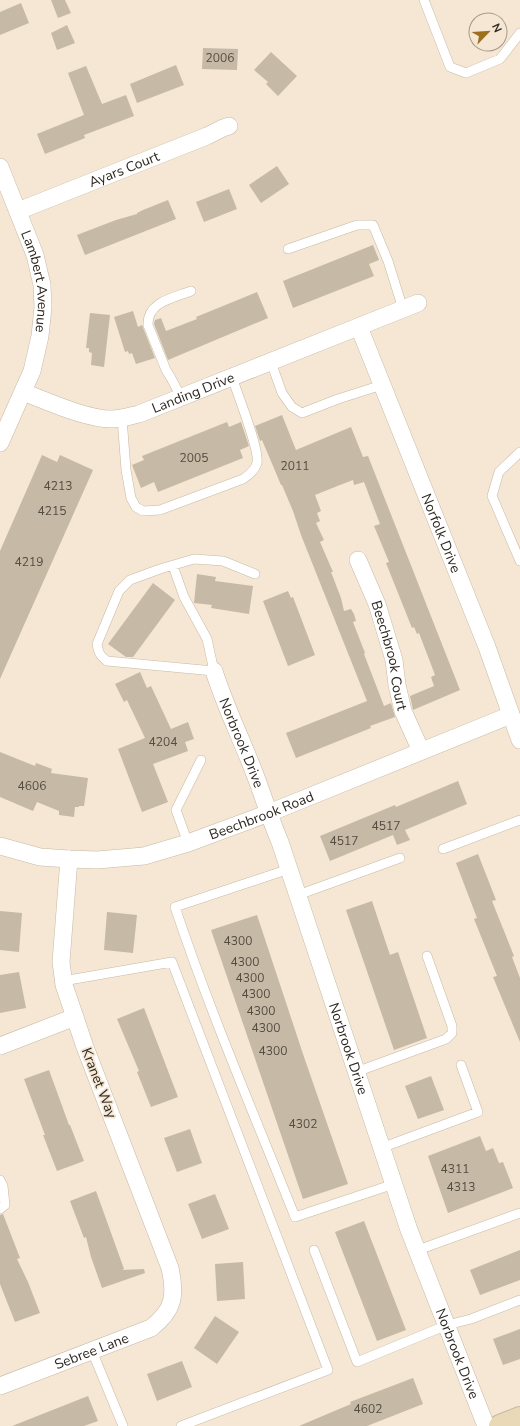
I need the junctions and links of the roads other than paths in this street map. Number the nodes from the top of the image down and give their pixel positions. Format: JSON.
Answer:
{"nodes":[{"id":1,"x":424,"y":0,"type":"edge"},
{"id":2,"x":520,"y":33,"type":"edge"},
{"id":3,"x":229,"y":126,"type":"dead end"},
{"id":4,"x":0,"y":167,"type":"edge"},
{"id":5,"x":18,"y":211,"type":"junction"},
{"id":6,"x":288,"y":249,"type":"dead end"},
{"id":7,"x":191,"y":291,"type":"dead end"},
{"id":8,"x":410,"y":306,"type":"joint"},
{"id":9,"x":359,"y":327,"type":"junction"},
{"id":10,"x":270,"y":362,"type":"junction"},
{"id":11,"x":232,"y":377,"type":"junction"},
{"id":12,"x":382,"y":385,"type":"junction"},
{"id":13,"x":22,"y":392,"type":"junction"},
{"id":14,"x":182,"y":397,"type":"junction"},
{"id":15,"x":122,"y":418,"type":"junction"},
{"id":16,"x":0,"y":443,"type":"edge"},
{"id":17,"x":520,"y":452,"type":"edge"},
{"id":18,"x":358,"y":560,"type":"dead end"},
{"id":19,"x":520,"y":561,"type":"edge"},
{"id":20,"x":173,"y":566,"type":"junction"},
{"id":21,"x":255,"y":574,"type":"dead end"},
{"id":22,"x":214,"y":671,"type":"junction"},
{"id":23,"x":511,"y":715,"type":"junction"},
{"id":24,"x":520,"y":740,"type":"edge"},
{"id":25,"x":421,"y":751,"type":"junction"},
{"id":26,"x":201,"y":760,"type":"dead end"},
{"id":27,"x":269,"y":813,"type":"junction"},
{"id":28,"x":520,"y":820,"type":"edge"},
{"id":29,"x":188,"y":843,"type":"junction"},
{"id":30,"x":0,"y":846,"type":"edge"},
{"id":31,"x":443,"y":849,"type":"dead end"},
{"id":32,"x":400,"y":858,"type":"dead end"},
{"id":33,"x":69,"y":859,"type":"junction"},
{"id":34,"x":289,"y":870,"type":"junction"},
{"id":35,"x":298,"y":895,"type":"junction"},
{"id":36,"x":427,"y":956,"type":"dead end"},
{"id":37,"x":63,"y":981,"type":"junction"},
{"id":38,"x":75,"y":1017,"type":"junction"},
{"id":39,"x":0,"y":1046,"type":"edge"},
{"id":40,"x":461,"y":1065,"type":"dead end"},
{"id":41,"x":356,"y":1072,"type":"junction"},
{"id":42,"x":381,"y":1148,"type":"junction"},
{"id":43,"x":0,"y":1180,"type":"edge"},
{"id":44,"x":394,"y":1184,"type":"junction"},
{"id":45,"x":0,"y":1208,"type":"edge"},
{"id":46,"x":520,"y":1213,"type":"edge"},
{"id":47,"x":314,"y":1250,"type":"dead end"},
{"id":48,"x":418,"y":1250,"type":"junction"},
{"id":49,"x":172,"y":1300,"type":"joint"},
{"id":50,"x":520,"y":1300,"type":"edge"},
{"id":51,"x":447,"y":1326,"type":"junction"},
{"id":52,"x":92,"y":1351,"type":"junction"},
{"id":53,"x":0,"y":1386,"type":"edge"},
{"id":54,"x":520,"y":1418,"type":"edge"},
{"id":55,"x":123,"y":1426,"type":"edge"},
{"id":56,"x":182,"y":1426,"type":"edge"},
{"id":57,"x":486,"y":1426,"type":"edge"},
{"id":58,"x":500,"y":1426,"type":"edge"}],
"edges":[{"from":1,"to":2,"type":"lane"},
{"from":3,"to":5,"type":"street","name":"Ayars Court"},
{"from":4,"to":5,"type":"street","name":"Lambert Avenue"},
{"from":5,"to":13,"type":"street","name":"Lambert Avenue"},
{"from":6,"to":8,"type":"lane"},
{"from":7,"to":14,"type":"lane"},
{"from":8,"to":9,"type":"street","name":"Landing Drive"},
{"from":9,"to":10,"type":"street","name":"Landing Drive"},
{"from":9,"to":12,"type":"street","name":"Norfolk Drive"},
{"from":10,"to":11,"type":"street","name":"Landing Drive"},
{"from":10,"to":12,"type":"lane"},
{"from":11,"to":14,"type":"street","name":"Landing Drive"},
{"from":11,"to":15,"type":"lane"},
{"from":12,"to":23,"type":"street","name":"Norfolk Drive"},
{"from":13,"to":15,"type":"street","name":"Landing Drive"},
{"from":13,"to":16,"type":"street","name":"Lambert Avenue"},
{"from":14,"to":15,"type":"street","name":"Landing Drive"},
{"from":17,"to":19,"type":"lane"},
{"from":18,"to":25,"type":"street","name":"Beechbrook Court"},
{"from":20,"to":21,"type":"lane"},
{"from":20,"to":22,"type":"lane"},
{"from":20,"to":22,"type":"lane"},
{"from":22,"to":27,"type":"street","name":"Norbrook Drive"},
{"from":23,"to":24,"type":"street","name":"Norfolk Drive"},
{"from":23,"to":25,"type":"street","name":"Beechbrook Road"},
{"from":25,"to":27,"type":"street","name":"Beechbrook Road"},
{"from":26,"to":29,"type":"lane"},
{"from":27,"to":29,"type":"street","name":"Beechbrook Road"},
{"from":27,"to":34,"type":"street","name":"Norbrook Drive"},
{"from":28,"to":31,"type":"lane"},
{"from":29,"to":33,"type":"street","name":"Beechbrook Road"},
{"from":30,"to":33,"type":"street","name":"Beechbrook Road"},
{"from":32,"to":35,"type":"lane"},
{"from":33,"to":37,"type":"street","name":"Kranet Way"},
{"from":34,"to":35,"type":"street","name":"Norbrook Drive"},
{"from":34,"to":44,"type":"lane"},
{"from":35,"to":41,"type":"street","name":"Norbrook Drive"},
{"from":36,"to":41,"type":"lane"},
{"from":37,"to":38,"type":"street","name":"Kranet Way"},
{"from":37,"to":56,"type":"lane"},
{"from":38,"to":39,"type":"street"},
{"from":38,"to":49,"type":"street","name":"Kranet Way"},
{"from":40,"to":42,"type":"lane"},
{"from":41,"to":42,"type":"street","name":"Norbrook Drive"},
{"from":42,"to":44,"type":"street","name":"Norbrook Drive"},
{"from":43,"to":45,"type":"lane"},
{"from":44,"to":48,"type":"street","name":"Norbrook Drive"},
{"from":46,"to":48,"type":"lane"},
{"from":47,"to":51,"type":"lane"},
{"from":48,"to":51,"type":"street","name":"Norbrook Drive"},
{"from":49,"to":52,"type":"street","name":"Sebree Lane"},
{"from":50,"to":51,"type":"lane"},
{"from":51,"to":57,"type":"street","name":"Norbrook Drive"},
{"from":52,"to":53,"type":"street","name":"Sebree Lane"},
{"from":52,"to":55,"type":"lane"},
{"from":54,"to":58,"type":"main road"}]}
